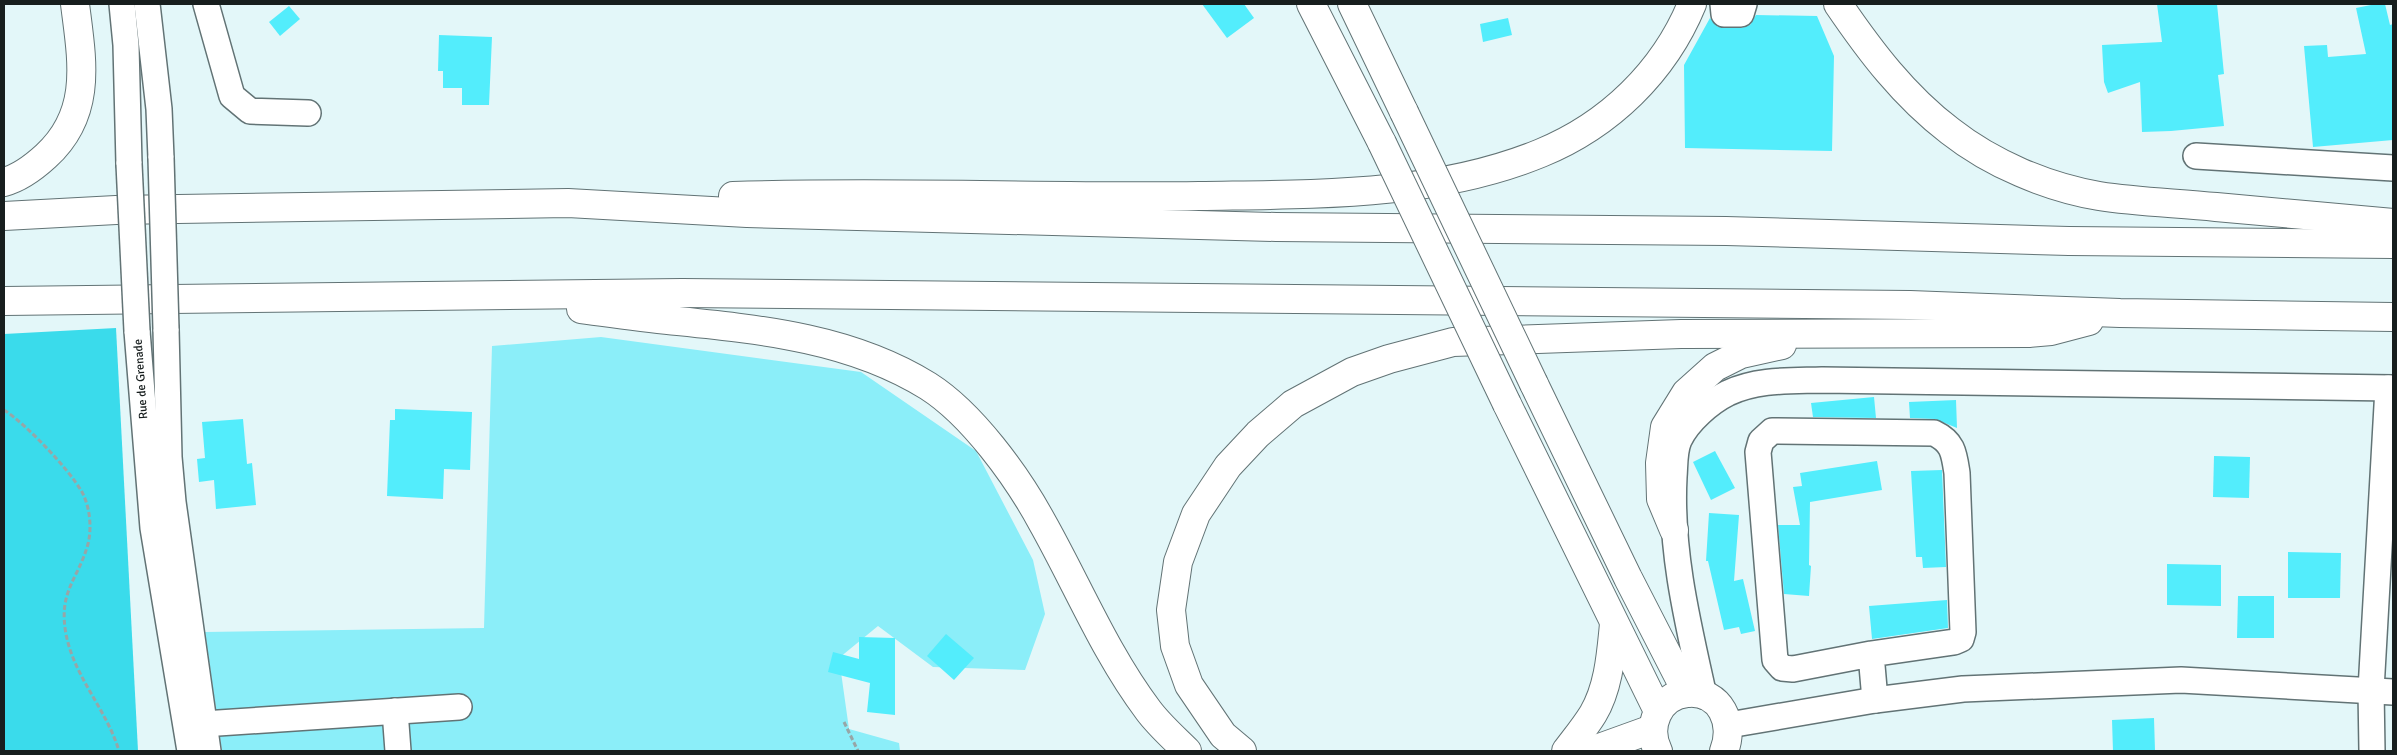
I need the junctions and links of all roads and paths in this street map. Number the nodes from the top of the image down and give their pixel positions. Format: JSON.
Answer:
{"nodes":[{"id":1,"x":76,"y":4,"type":"edge"},
{"id":2,"x":122,"y":4,"type":"edge"},
{"id":3,"x":148,"y":4,"type":"edge"},
{"id":4,"x":206,"y":4,"type":"edge"},
{"id":5,"x":1311,"y":4,"type":"edge"},
{"id":6,"x":1352,"y":4,"type":"edge"},
{"id":7,"x":1692,"y":4,"type":"edge"},
{"id":8,"x":1724,"y":4,"type":"edge"},
{"id":9,"x":1744,"y":4,"type":"edge"},
{"id":10,"x":1838,"y":4,"type":"edge"},
{"id":11,"x":308,"y":113,"type":"dead end"},
{"id":12,"x":2196,"y":156,"type":"dead end"},
{"id":13,"x":2393,"y":168,"type":"edge"},
{"id":14,"x":4,"y":182,"type":"edge"},
{"id":15,"x":568,"y":203,"type":"junction"},
{"id":16,"x":4,"y":216,"type":"edge"},
{"id":17,"x":2393,"y":223,"type":"edge"},
{"id":18,"x":2393,"y":244,"type":"edge"},
{"id":19,"x":452,"y":297,"type":"junction"},
{"id":20,"x":4,"y":301,"type":"edge"},
{"id":21,"x":2120,"y":313,"type":"junction"},
{"id":22,"x":2393,"y":317,"type":"edge"},
{"id":23,"x":1836,"y":332,"type":"junction"},
{"id":24,"x":2391,"y":388,"type":"edge"},
{"id":25,"x":4,"y":410,"type":"edge"},
{"id":26,"x":1674,"y":530,"type":"junction"},
{"id":27,"x":1614,"y":624,"type":"junction"},
{"id":28,"x":1871,"y":654,"type":"junction"},
{"id":29,"x":2382,"y":691,"type":"edge"},
{"id":30,"x":1696,"y":694,"type":"junction"},
{"id":31,"x":1876,"y":700,"type":"junction"},
{"id":32,"x":459,"y":707,"type":"dead end"},
{"id":33,"x":396,"y":712,"type":"junction"},
{"id":34,"x":844,"y":722,"type":"dead end"},
{"id":35,"x":195,"y":724,"type":"junction"},
{"id":36,"x":1729,"y":725,"type":"junction"},
{"id":37,"x":1656,"y":730,"type":"edge"},
{"id":38,"x":119,"y":751,"type":"edge"},
{"id":39,"x":190,"y":751,"type":"edge"},
{"id":40,"x":208,"y":751,"type":"edge"},
{"id":41,"x":398,"y":751,"type":"edge"},
{"id":42,"x":858,"y":751,"type":"edge"},
{"id":43,"x":1187,"y":751,"type":"edge"},
{"id":44,"x":1242,"y":751,"type":"edge"},
{"id":45,"x":1566,"y":751,"type":"edge"},
{"id":46,"x":1591,"y":751,"type":"edge"},
{"id":47,"x":1724,"y":751,"type":"edge"},
{"id":48,"x":2372,"y":751,"type":"edge"}],
"edges":[{"from":1,"to":14,"type":"main road"},
{"from":2,"to":35,"type":"street","name":"Rue de Grenade","bridge":true},
{"from":3,"to":35,"type":"street","name":"Rue de Grenade","bridge":true},
{"from":4,"to":11,"type":"street"},
{"from":5,"to":27,"type":"main road","bridge":true},
{"from":6,"to":30,"type":"main road","bridge":true},
{"from":7,"to":15,"type":"main road"},
{"from":8,"to":9,"type":"street"},
{"from":10,"to":17,"type":"main road"},
{"from":12,"to":13,"type":"street"},
{"from":15,"to":16,"type":"main road"},
{"from":15,"to":18,"type":"main road"},
{"from":19,"to":20,"type":"main road"},
{"from":19,"to":21,"type":"main road"},
{"from":19,"to":43,"type":"main road"},
{"from":21,"to":22,"type":"main road"},
{"from":21,"to":23,"type":"main road"},
{"from":23,"to":26,"type":"main road"},
{"from":23,"to":44,"type":"main road"},
{"from":24,"to":26,"type":"street"},
{"from":24,"to":29,"type":"street"},
{"from":25,"to":38,"type":"path"},
{"from":26,"to":30,"type":"street"},
{"from":27,"to":37,"type":"main road"},
{"from":27,"to":45,"type":"main road"},
{"from":28,"to":28,"type":"street"},
{"from":28,"to":31,"type":"street"},
{"from":29,"to":31,"type":"street"},
{"from":29,"to":48,"type":"street"},
{"from":30,"to":36,"type":"main road"},
{"from":30,"to":37,"type":"main road"},
{"from":31,"to":36,"type":"street"},
{"from":32,"to":33,"type":"street"},
{"from":33,"to":35,"type":"street"},
{"from":33,"to":41,"type":"street"},
{"from":34,"to":42,"type":"path"},
{"from":35,"to":39,"type":"street","name":"Rue de Grenade"},
{"from":35,"to":40,"type":"street","name":"Rue de Grenade"},
{"from":36,"to":47,"type":"main road"},
{"from":37,"to":46,"type":"main road"}]}
